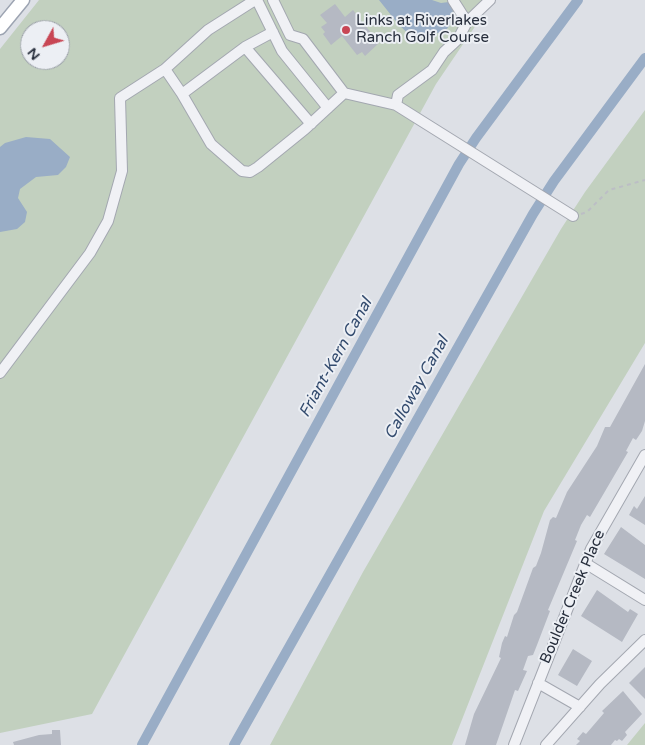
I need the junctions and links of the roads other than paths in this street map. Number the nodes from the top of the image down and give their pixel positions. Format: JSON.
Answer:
{"nodes":[{"id":1,"x":23,"y":0,"type":"edge"},
{"id":2,"x":256,"y":0,"type":"edge"},
{"id":3,"x":273,"y":0,"type":"edge"},
{"id":4,"x":453,"y":0,"type":"edge"},
{"id":5,"x":490,"y":0,"type":"edge"},
{"id":6,"x":468,"y":22,"type":"junction"},
{"id":7,"x":0,"y":28,"type":"edge"},
{"id":8,"x":273,"y":32,"type":"junction"},
{"id":9,"x":290,"y":35,"type":"junction"},
{"id":10,"x":278,"y":43,"type":"junction"},
{"id":11,"x":245,"y":47,"type":"junction"},
{"id":12,"x":165,"y":69,"type":"junction"},
{"id":13,"x":344,"y":93,"type":"junction"},
{"id":14,"x":182,"y":94,"type":"junction"},
{"id":15,"x":396,"y":105,"type":"junction"},
{"id":16,"x":328,"y":108,"type":"junction"},
{"id":17,"x":311,"y":124,"type":"junction"},
{"id":18,"x":573,"y":216,"type":"road end"},
{"id":19,"x":0,"y":373,"type":"edge"},
{"id":20,"x":645,"y":455,"type":"edge"},
{"id":21,"x":585,"y":563,"type":"junction"},
{"id":22,"x":645,"y":600,"type":"edge"},
{"id":23,"x":645,"y":640,"type":"edge"},
{"id":24,"x":538,"y":683,"type":"junction"},
{"id":25,"x":580,"y":707,"type":"junction"},
{"id":26,"x":514,"y":745,"type":"edge"},
{"id":27,"x":546,"y":745,"type":"edge"}],
"edges":[{"from":1,"to":7,"type":"main road"},
{"from":2,"to":8,"type":"street"},
{"from":2,"to":12,"type":"street"},
{"from":3,"to":9,"type":"street"},
{"from":4,"to":6,"type":"street"},
{"from":5,"to":6,"type":"street"},
{"from":6,"to":15,"type":"street"},
{"from":8,"to":10,"type":"street"},
{"from":8,"to":11,"type":"street"},
{"from":9,"to":10,"type":"street"},
{"from":9,"to":13,"type":"street"},
{"from":10,"to":16,"type":"street"},
{"from":11,"to":14,"type":"street"},
{"from":11,"to":17,"type":"street"},
{"from":12,"to":14,"type":"street"},
{"from":12,"to":19,"type":"street"},
{"from":13,"to":15,"type":"street"},
{"from":13,"to":16,"type":"street"},
{"from":14,"to":17,"type":"street"},
{"from":15,"to":18,"type":"street"},
{"from":16,"to":17,"type":"street"},
{"from":20,"to":21,"type":"street","name":"Boulder Creek Place"},
{"from":21,"to":22,"type":"street"},
{"from":21,"to":24,"type":"street","name":"Boulder Creek Place"},
{"from":23,"to":25,"type":"street"},
{"from":24,"to":25,"type":"street"},
{"from":24,"to":26,"type":"street","name":"Boulder Creek Place"},
{"from":25,"to":27,"type":"street"}]}
